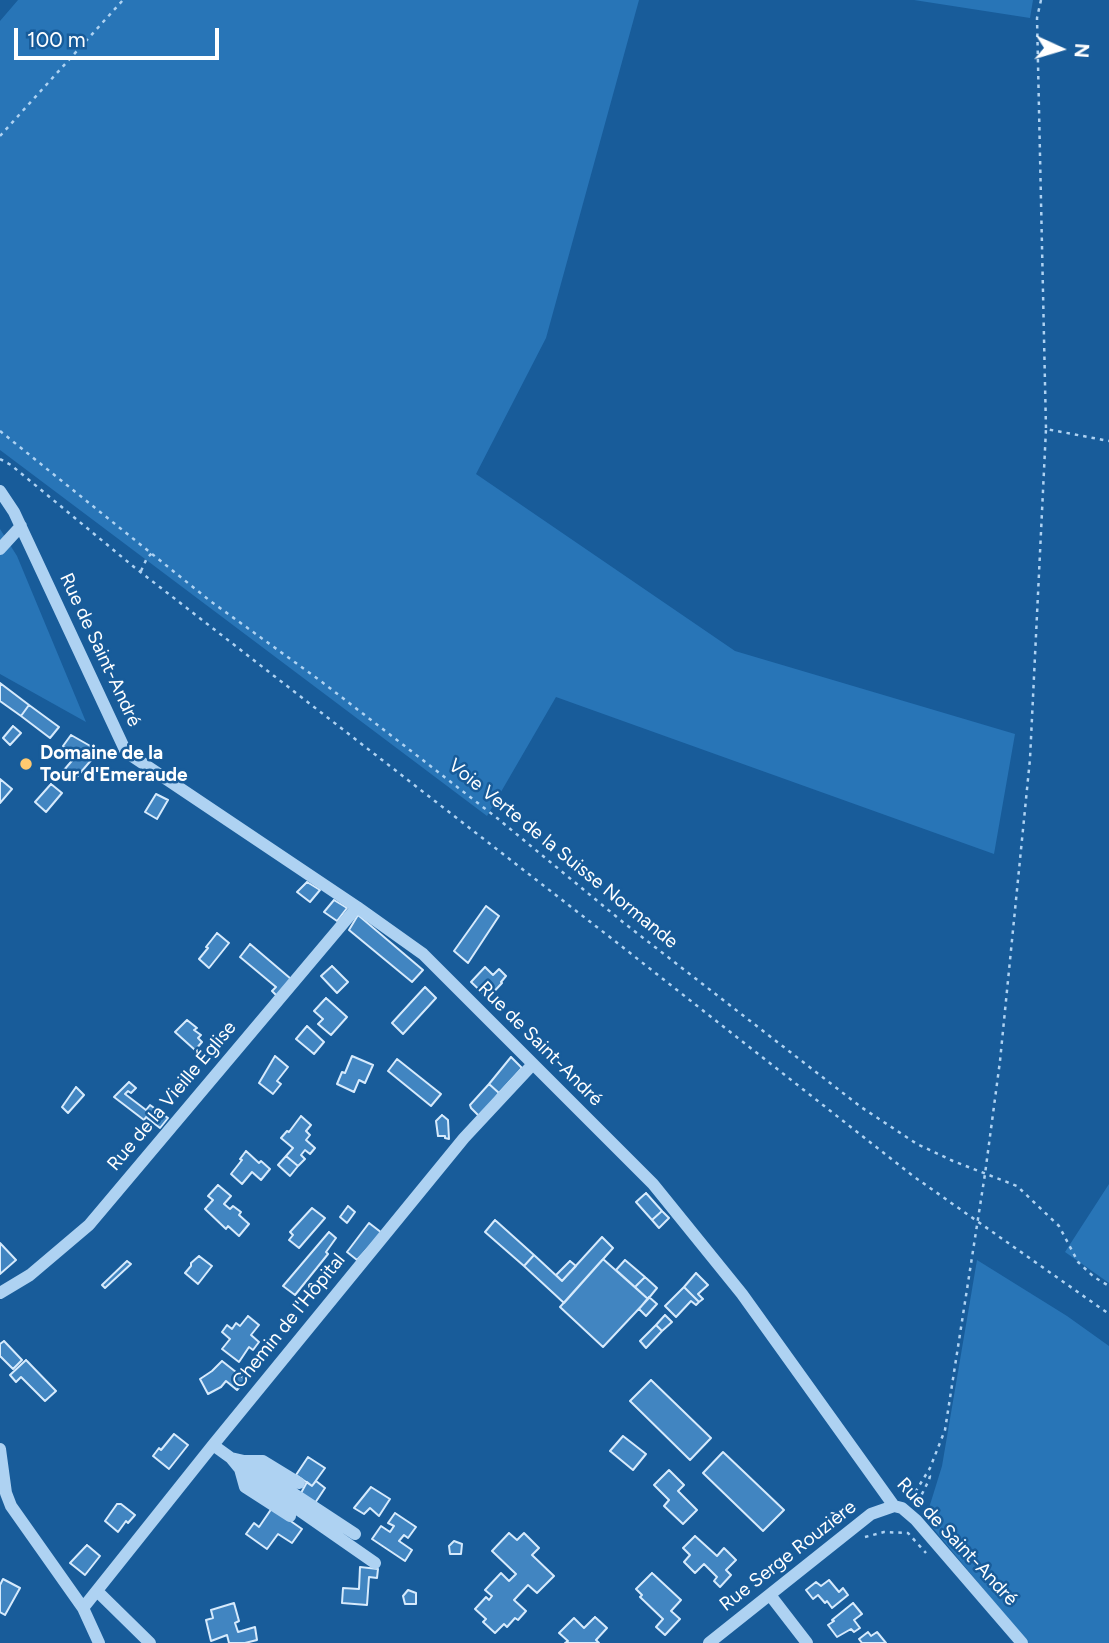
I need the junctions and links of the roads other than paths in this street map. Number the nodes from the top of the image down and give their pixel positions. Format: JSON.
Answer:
{"nodes":[{"id":1,"x":0,"y":491,"type":"edge"},
{"id":2,"x":20,"y":526,"type":"junction"},
{"id":3,"x":0,"y":549,"type":"edge"},
{"id":4,"x":357,"y":907,"type":"junction"},
{"id":5,"x":533,"y":1064,"type":"junction"},
{"id":6,"x":0,"y":1293,"type":"edge"},
{"id":7,"x":213,"y":1445,"type":"junction"},
{"id":8,"x":0,"y":1449,"type":"edge"},
{"id":9,"x":238,"y":1462,"type":"junction"},
{"id":10,"x":299,"y":1483,"type":"dead end"},
{"id":11,"x":6,"y":1506,"type":"edge"},
{"id":12,"x":894,"y":1506,"type":"junction"},
{"id":13,"x":290,"y":1516,"type":"dead end"},
{"id":14,"x":355,"y":1534,"type":"dead end"},
{"id":15,"x":375,"y":1563,"type":"dead end"},
{"id":16,"x":96,"y":1591,"type":"junction"},
{"id":17,"x":770,"y":1595,"type":"junction"},
{"id":18,"x":83,"y":1608,"type":"junction"},
{"id":19,"x":99,"y":1643,"type":"edge"},
{"id":20,"x":150,"y":1643,"type":"edge"},
{"id":21,"x":709,"y":1643,"type":"edge"},
{"id":22,"x":807,"y":1643,"type":"edge"},
{"id":23,"x":1022,"y":1643,"type":"edge"}],
"edges":[{"from":1,"to":2,"type":"street","name":"Rue de Saint-André"},
{"from":2,"to":3,"type":"street"},
{"from":2,"to":4,"type":"street","name":"Rue de Saint-André"},
{"from":4,"to":5,"type":"street","name":"Rue de Saint-André"},
{"from":4,"to":6,"type":"street","name":"Rue de la Vieille Église"},
{"from":5,"to":7,"type":"street","name":"Chemin de l'Hôpital"},
{"from":5,"to":12,"type":"street","name":"Rue de Saint-André"},
{"from":7,"to":9,"type":"street"},
{"from":7,"to":16,"type":"street","name":"Chemin de l'Hôpital"},
{"from":8,"to":11,"type":"street"},
{"from":9,"to":10,"type":"street"},
{"from":9,"to":13,"type":"street"},
{"from":9,"to":14,"type":"street"},
{"from":9,"to":15,"type":"street"},
{"from":11,"to":18,"type":"street"},
{"from":12,"to":17,"type":"street","name":"Rue Serge Rouzière"},
{"from":12,"to":23,"type":"street","name":"Rue de Saint-André"},
{"from":16,"to":18,"type":"street","name":"Chemin de l'Hôpital"},
{"from":16,"to":20,"type":"street"},
{"from":17,"to":21,"type":"street","name":"Rue Serge Rouzière"},
{"from":17,"to":22,"type":"street"},
{"from":18,"to":19,"type":"street"}]}
